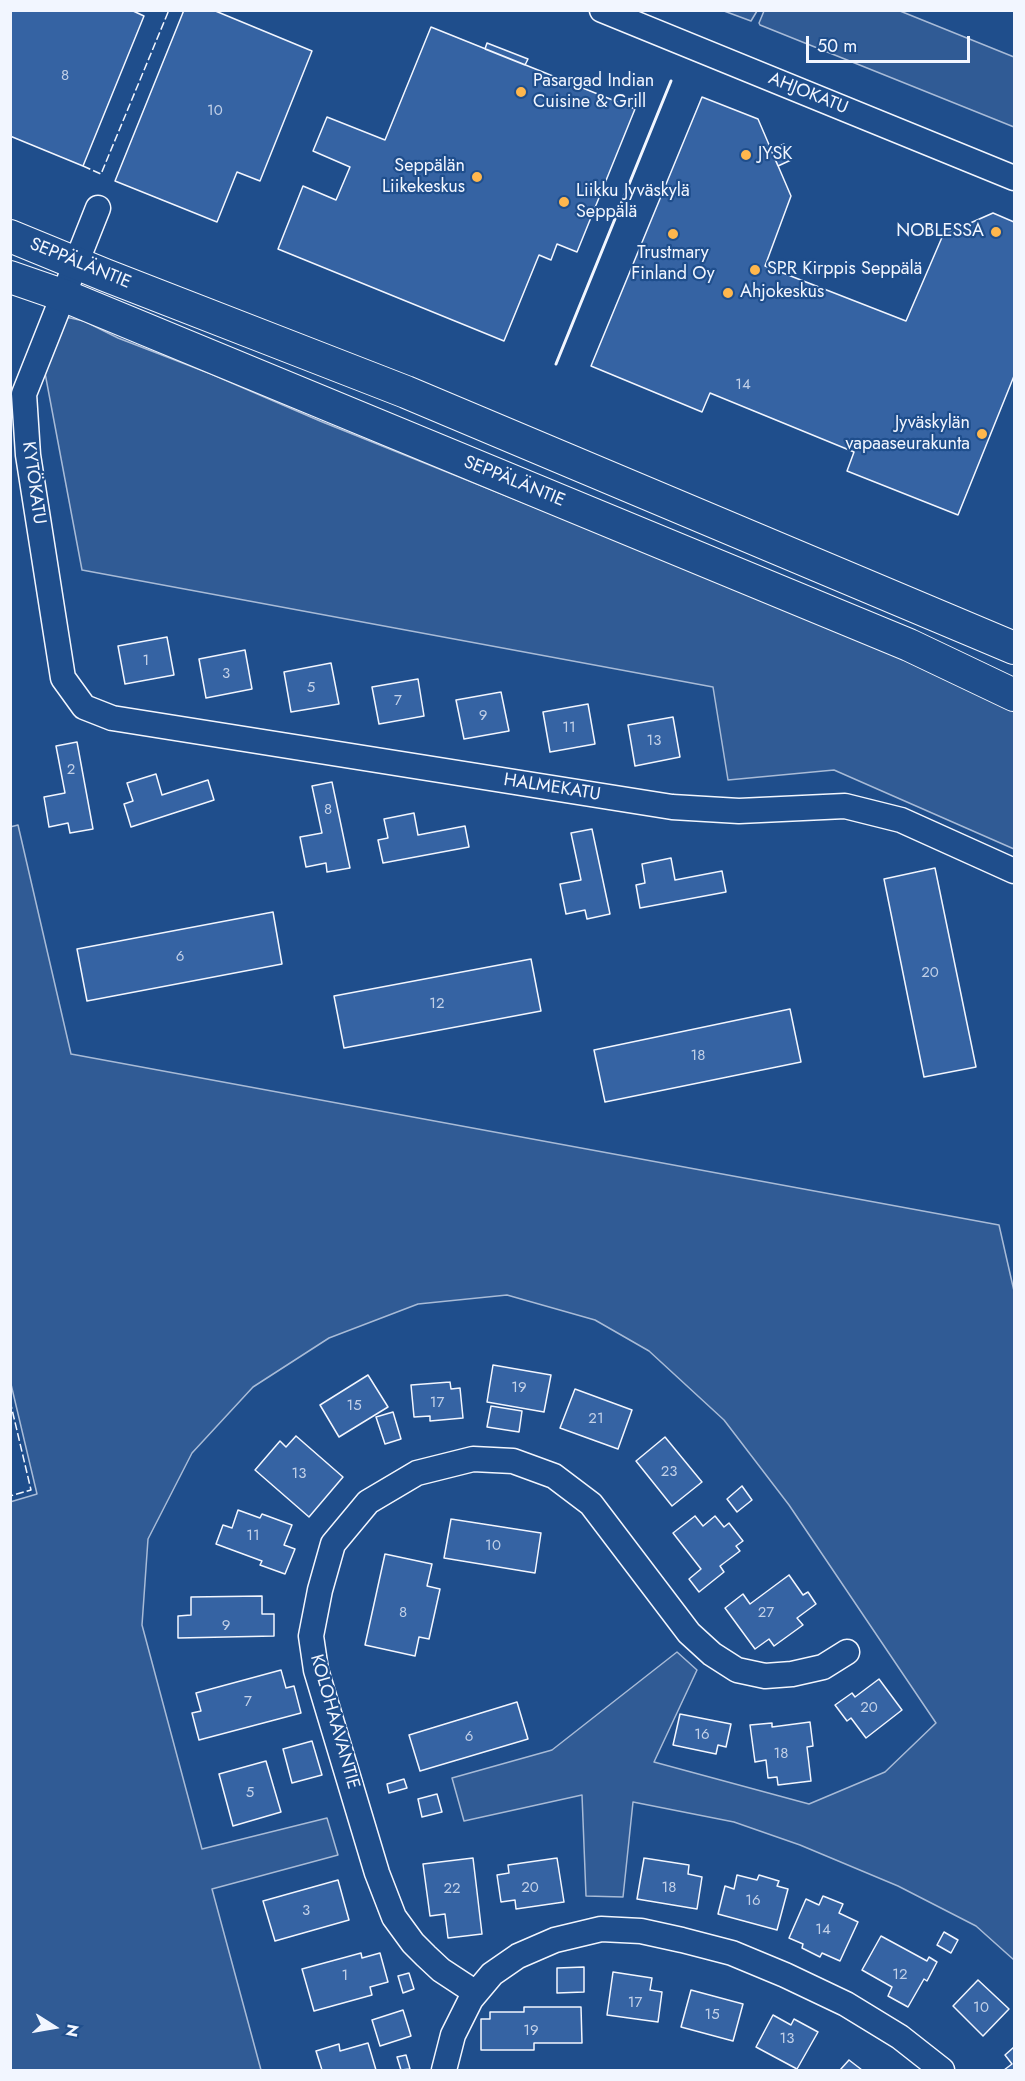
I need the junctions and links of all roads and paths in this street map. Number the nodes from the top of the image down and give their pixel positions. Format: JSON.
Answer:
{"nodes":[{"id":1,"x":602,"y":10,"type":"edge"},
{"id":2,"x":1014,"y":178,"type":"edge"},
{"id":3,"x":98,"y":208,"type":"dead end"},
{"id":4,"x":10,"y":236,"type":"edge"},
{"id":5,"x":76,"y":262,"type":"junction"},
{"id":6,"x":10,"y":277,"type":"edge"},
{"id":7,"x":64,"y":296,"type":"junction"},
{"id":8,"x":1014,"y":648,"type":"edge"},
{"id":9,"x":1014,"y":695,"type":"edge"},
{"id":10,"x":84,"y":706,"type":"joint"},
{"id":11,"x":1014,"y":871,"type":"edge"},
{"id":12,"x":847,"y":1652,"type":"dead end"},
{"id":13,"x":476,"y":1993,"type":"junction"},
{"id":14,"x":444,"y":2070,"type":"edge"},
{"id":15,"x":942,"y":2070,"type":"edge"}],
"edges":[{"from":1,"to":2,"type":"street","name":"AHJOKATU"},
{"from":3,"to":5,"type":"street","name":"KYTÖKATU"},
{"from":4,"to":5,"type":"main road","name":"SEPPÄLÄNTIE"},
{"from":5,"to":7,"type":"street","name":"KYTÖKATU"},
{"from":5,"to":8,"type":"main road","name":"SEPPÄLÄNTIE"},
{"from":6,"to":7,"type":"main road","name":"SEPPÄLÄNTIE"},
{"from":7,"to":9,"type":"main road","name":"SEPPÄLÄNTIE"},
{"from":7,"to":10,"type":"street","name":"KYTÖKATU"},
{"from":10,"to":11,"type":"street","name":"HALMEKATU"},
{"from":12,"to":13,"type":"street","name":"KOLOHAAVANTIE"},
{"from":13,"to":14,"type":"street"},
{"from":13,"to":15,"type":"street"}]}
